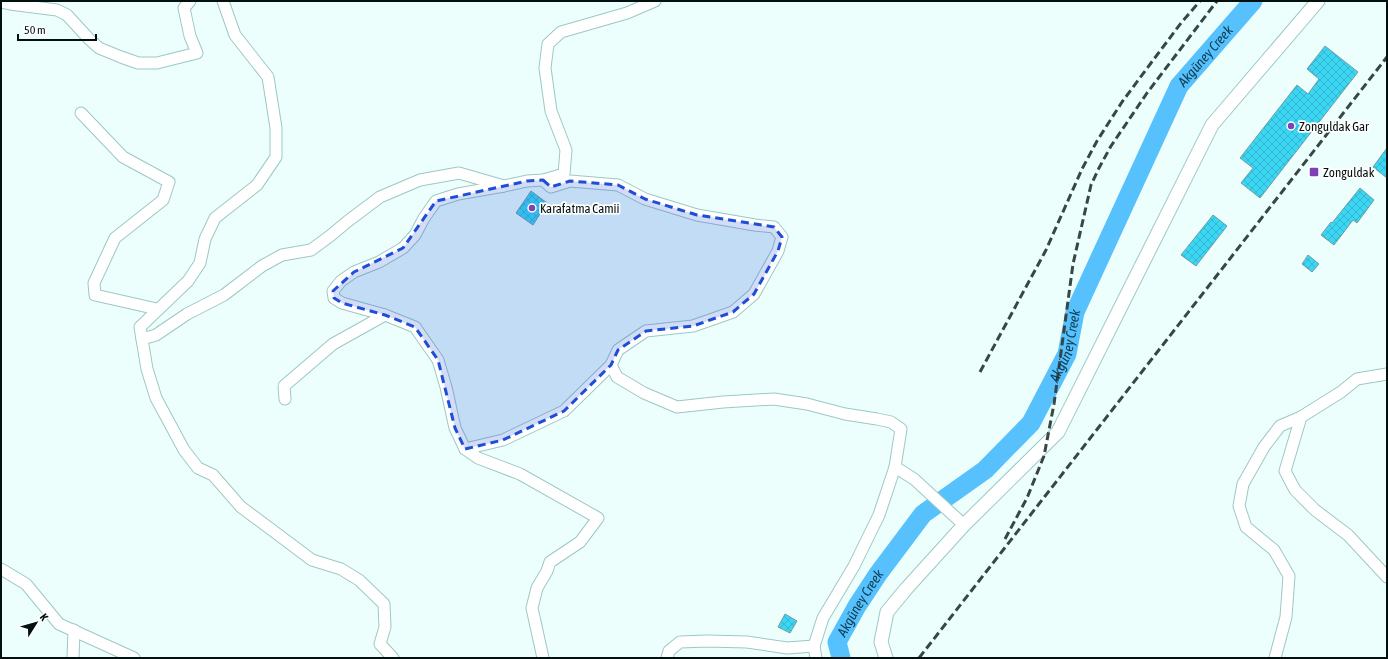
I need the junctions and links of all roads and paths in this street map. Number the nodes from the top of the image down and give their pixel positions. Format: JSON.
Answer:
{"nodes":[{"id":1,"x":190,"y":1,"type":"edge"},
{"id":2,"x":223,"y":1,"type":"edge"},
{"id":3,"x":655,"y":1,"type":"edge"},
{"id":4,"x":1318,"y":1,"type":"edge"},
{"id":5,"x":1,"y":2,"type":"edge"},
{"id":6,"x":81,"y":113,"type":"dead end"},
{"id":7,"x":543,"y":180,"type":"junction"},
{"id":8,"x":504,"y":186,"type":"junction"},
{"id":9,"x":157,"y":309,"type":"junction"},
{"id":10,"x":385,"y":315,"type":"junction"},
{"id":11,"x":142,"y":339,"type":"junction"},
{"id":12,"x":611,"y":365,"type":"junction"},
{"id":13,"x":1387,"y":374,"type":"edge"},
{"id":14,"x":285,"y":399,"type":"dead end"},
{"id":15,"x":1301,"y":417,"type":"junction"},
{"id":16,"x":465,"y":449,"type":"junction"},
{"id":17,"x":895,"y":467,"type":"junction"},
{"id":18,"x":964,"y":525,"type":"junction"},
{"id":19,"x":1,"y":569,"type":"edge"},
{"id":20,"x":1387,"y":577,"type":"edge"},
{"id":21,"x":74,"y":630,"type":"junction"},
{"id":22,"x":814,"y":646,"type":"junction"},
{"id":23,"x":73,"y":658,"type":"edge"},
{"id":24,"x":134,"y":658,"type":"edge"},
{"id":25,"x":392,"y":658,"type":"edge"},
{"id":26,"x":543,"y":658,"type":"edge"},
{"id":27,"x":667,"y":658,"type":"edge"},
{"id":28,"x":816,"y":658,"type":"edge"},
{"id":29,"x":886,"y":658,"type":"edge"},
{"id":30,"x":1275,"y":658,"type":"edge"}],
"edges":[{"from":1,"to":5,"type":"street"},
{"from":2,"to":9,"type":"street"},
{"from":3,"to":7,"type":"street"},
{"from":4,"to":18,"type":"street"},
{"from":6,"to":9,"type":"street"},
{"from":7,"to":8,"type":"street"},
{"from":7,"to":12,"type":"street"},
{"from":8,"to":10,"type":"street"},
{"from":8,"to":11,"type":"street"},
{"from":9,"to":11,"type":"street"},
{"from":10,"to":14,"type":"street"},
{"from":10,"to":16,"type":"street"},
{"from":11,"to":25,"type":"street"},
{"from":12,"to":16,"type":"street"},
{"from":12,"to":17,"type":"street"},
{"from":13,"to":15,"type":"street"},
{"from":15,"to":20,"type":"street"},
{"from":15,"to":30,"type":"street"},
{"from":16,"to":26,"type":"street"},
{"from":17,"to":18,"type":"street"},
{"from":17,"to":22,"type":"street"},
{"from":18,"to":29,"type":"street"},
{"from":19,"to":21,"type":"street"},
{"from":21,"to":23,"type":"street"},
{"from":21,"to":24,"type":"street"},
{"from":22,"to":27,"type":"street"},
{"from":22,"to":28,"type":"street"}]}
